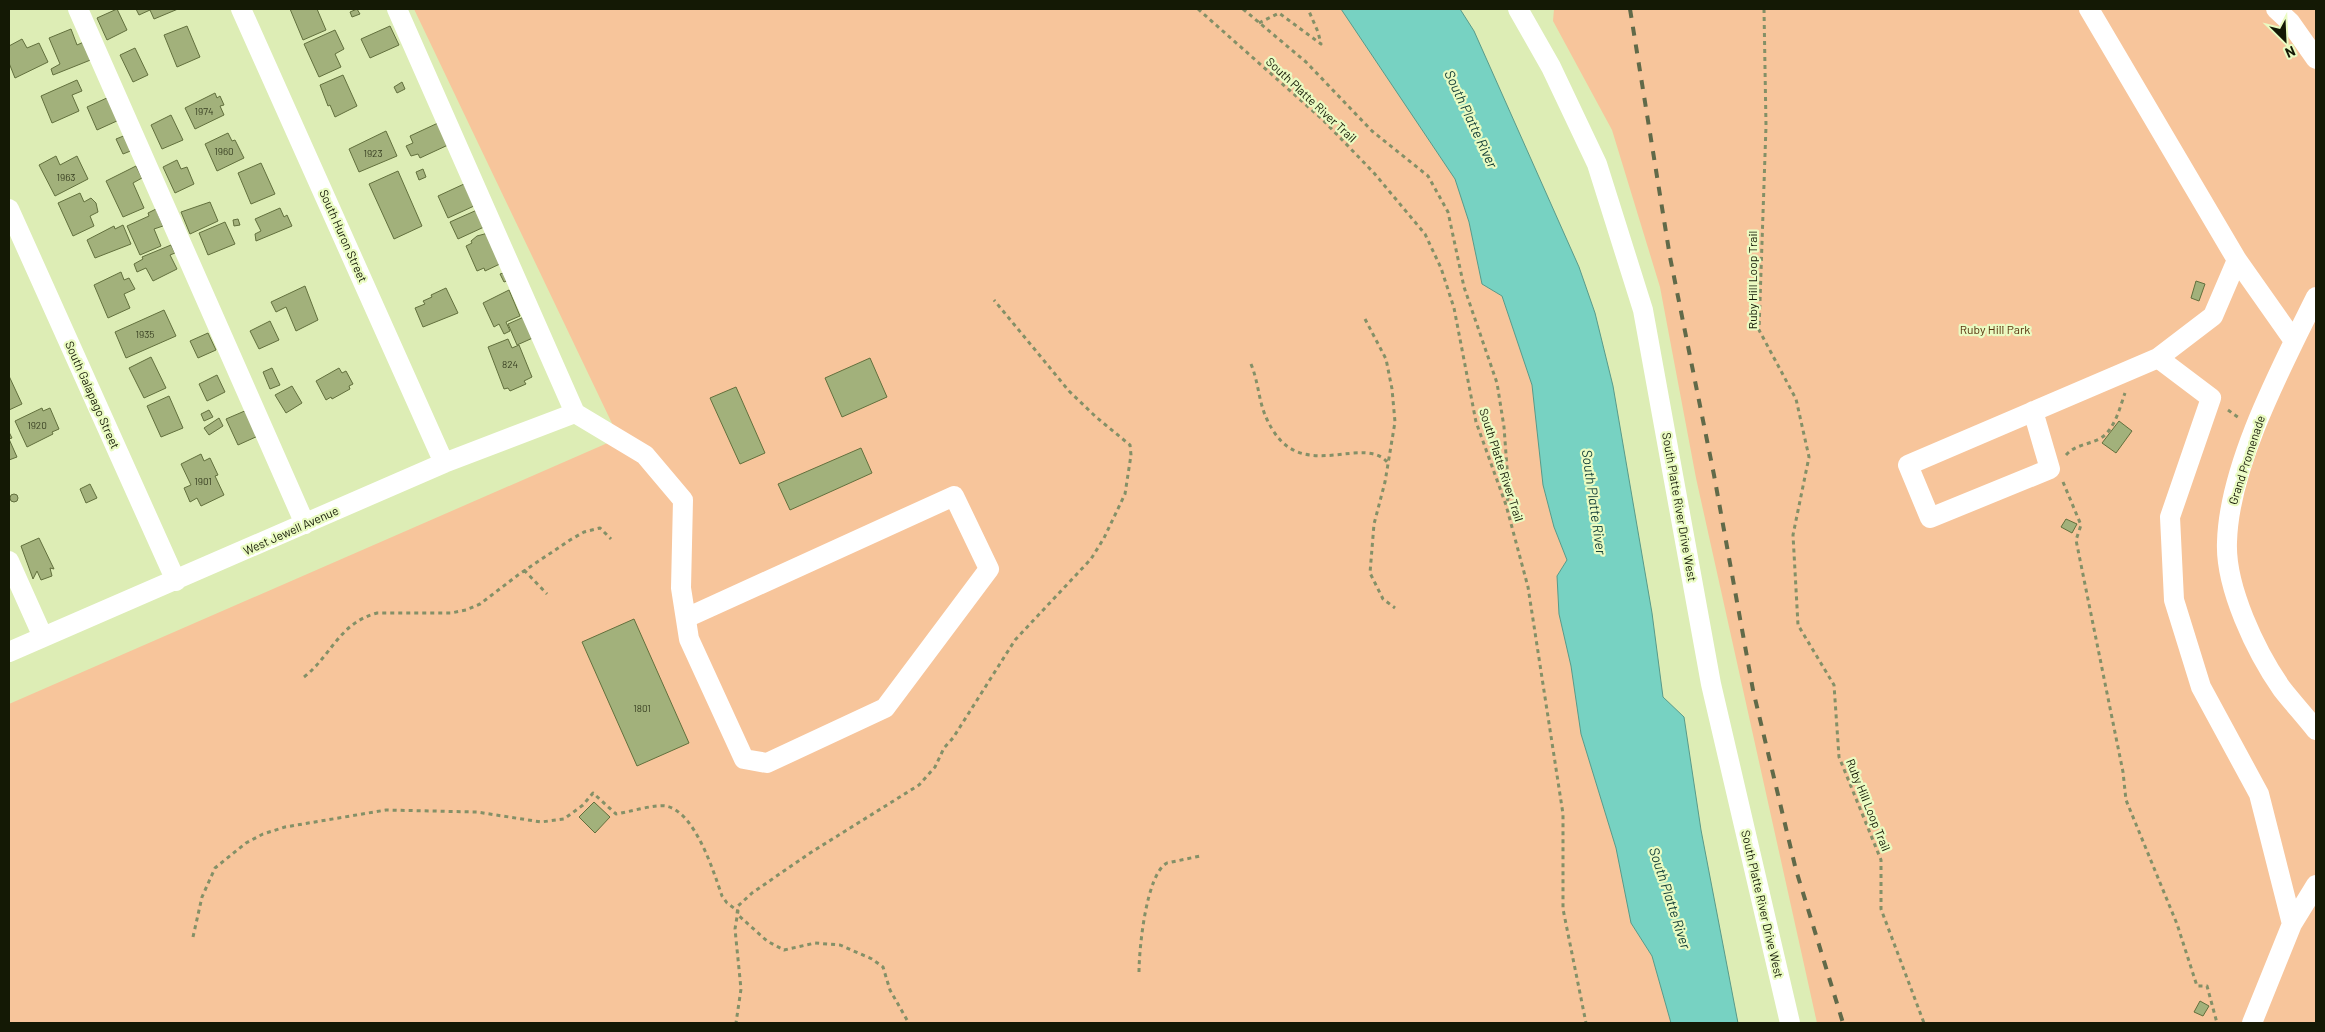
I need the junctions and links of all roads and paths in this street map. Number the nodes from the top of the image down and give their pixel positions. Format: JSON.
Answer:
{"nodes":[{"id":1,"x":78,"y":9,"type":"edge"},
{"id":2,"x":241,"y":9,"type":"edge"},
{"id":3,"x":397,"y":9,"type":"edge"},
{"id":4,"x":1198,"y":9,"type":"edge"},
{"id":5,"x":1243,"y":9,"type":"edge"},
{"id":6,"x":1308,"y":9,"type":"edge"},
{"id":7,"x":1518,"y":9,"type":"edge"},
{"id":8,"x":1764,"y":9,"type":"edge"},
{"id":9,"x":2089,"y":9,"type":"edge"},
{"id":10,"x":2276,"y":9,"type":"edge"},
{"id":11,"x":1259,"y":22,"type":"junction"},
{"id":12,"x":2316,"y":58,"type":"edge"},
{"id":13,"x":9,"y":209,"type":"edge"},
{"id":14,"x":2237,"y":260,"type":"junction"},
{"id":15,"x":2316,"y":297,"type":"edge"},
{"id":16,"x":994,"y":300,"type":"dead end"},
{"id":17,"x":1365,"y":319,"type":"dead end"},
{"id":18,"x":2294,"y":341,"type":"junction"},
{"id":19,"x":2158,"y":358,"type":"junction"},
{"id":20,"x":1251,"y":364,"type":"dead end"},
{"id":21,"x":2133,"y":368,"type":"junction"},
{"id":22,"x":2211,"y":398,"type":"junction"},
{"id":23,"x":2033,"y":412,"type":"junction"},
{"id":24,"x":575,"y":413,"type":"junction"},
{"id":25,"x":2254,"y":430,"type":"junction"},
{"id":26,"x":2062,"y":460,"type":"dead end"},
{"id":27,"x":444,"y":463,"type":"junction"},
{"id":28,"x":1388,"y":463,"type":"junction"},
{"id":29,"x":2060,"y":474,"type":"dead end"},
{"id":30,"x":1506,"y":505,"type":"junction"},
{"id":31,"x":305,"y":524,"type":"junction"},
{"id":32,"x":611,"y":540,"type":"dead end"},
{"id":33,"x":9,"y":561,"type":"edge"},
{"id":34,"x":524,"y":570,"type":"junction"},
{"id":35,"x":176,"y":581,"type":"junction"},
{"id":36,"x":547,"y":594,"type":"dead end"},
{"id":37,"x":1396,"y":608,"type":"dead end"},
{"id":38,"x":686,"y":618,"type":"junction"},
{"id":39,"x":43,"y":637,"type":"junction"},
{"id":40,"x":9,"y":652,"type":"edge"},
{"id":41,"x":304,"y":677,"type":"dead end"},
{"id":42,"x":2316,"y":730,"type":"edge"},
{"id":43,"x":1200,"y":856,"type":"dead end"},
{"id":44,"x":2316,"y":885,"type":"edge"},
{"id":45,"x":738,"y":911,"type":"junction"},
{"id":46,"x":2292,"y":924,"type":"junction"},
{"id":47,"x":193,"y":936,"type":"dead end"},
{"id":48,"x":1139,"y":972,"type":"dead end"},
{"id":49,"x":907,"y":1020,"type":"dead end"},
{"id":50,"x":736,"y":1023,"type":"edge"},
{"id":51,"x":1586,"y":1023,"type":"edge"},
{"id":52,"x":1790,"y":1023,"type":"edge"},
{"id":53,"x":1924,"y":1023,"type":"edge"},
{"id":54,"x":2217,"y":1023,"type":"edge"},
{"id":55,"x":2252,"y":1023,"type":"edge"}],
"edges":[{"from":1,"to":31,"type":"street"},
{"from":2,"to":27,"type":"street","name":"South Huron Street"},
{"from":3,"to":24,"type":"street"},
{"from":4,"to":30,"type":"path","name":"South Platte River Trail"},
{"from":5,"to":11,"type":"path"},
{"from":6,"to":11,"type":"path"},
{"from":7,"to":52,"type":"street","name":"South Platte River Drive West"},
{"from":8,"to":53,"type":"path","name":"Ruby Hill Loop Trail"},
{"from":9,"to":14,"type":"street"},
{"from":10,"to":12,"type":"street"},
{"from":11,"to":30,"type":"path"},
{"from":13,"to":35,"type":"street","name":"South Galapago Street"},
{"from":14,"to":18,"type":"street"},
{"from":14,"to":19,"type":"street"},
{"from":15,"to":18,"type":"street","name":"Grand Promenade"},
{"from":16,"to":45,"type":"path"},
{"from":17,"to":28,"type":"path"},
{"from":18,"to":25,"type":"street","name":"Grand Promenade"},
{"from":19,"to":21,"type":"street"},
{"from":19,"to":22,"type":"street"},
{"from":20,"to":28,"type":"path"},
{"from":21,"to":23,"type":"street"},
{"from":21,"to":26,"type":"path"},
{"from":22,"to":25,"type":"path"},
{"from":22,"to":46,"type":"street"},
{"from":23,"to":23,"type":"street"},
{"from":24,"to":27,"type":"street","name":"West Jewell Avenue"},
{"from":24,"to":38,"type":"street"},
{"from":25,"to":42,"type":"street","name":"Grand Promenade"},
{"from":27,"to":31,"type":"street","name":"West Jewell Avenue"},
{"from":28,"to":37,"type":"path"},
{"from":29,"to":54,"type":"path"},
{"from":30,"to":51,"type":"path","name":"South Platte River Trail"},
{"from":31,"to":35,"type":"street","name":"West Jewell Avenue"},
{"from":32,"to":34,"type":"path"},
{"from":33,"to":39,"type":"street"},
{"from":34,"to":36,"type":"path"},
{"from":34,"to":41,"type":"path"},
{"from":35,"to":39,"type":"street","name":"West Jewell Avenue"},
{"from":38,"to":38,"type":"street"},
{"from":39,"to":40,"type":"street","name":"West Jewell Avenue"},
{"from":43,"to":48,"type":"path"},
{"from":44,"to":46,"type":"street"},
{"from":45,"to":47,"type":"path"},
{"from":45,"to":49,"type":"path"},
{"from":45,"to":50,"type":"path"},
{"from":46,"to":55,"type":"street"}]}
